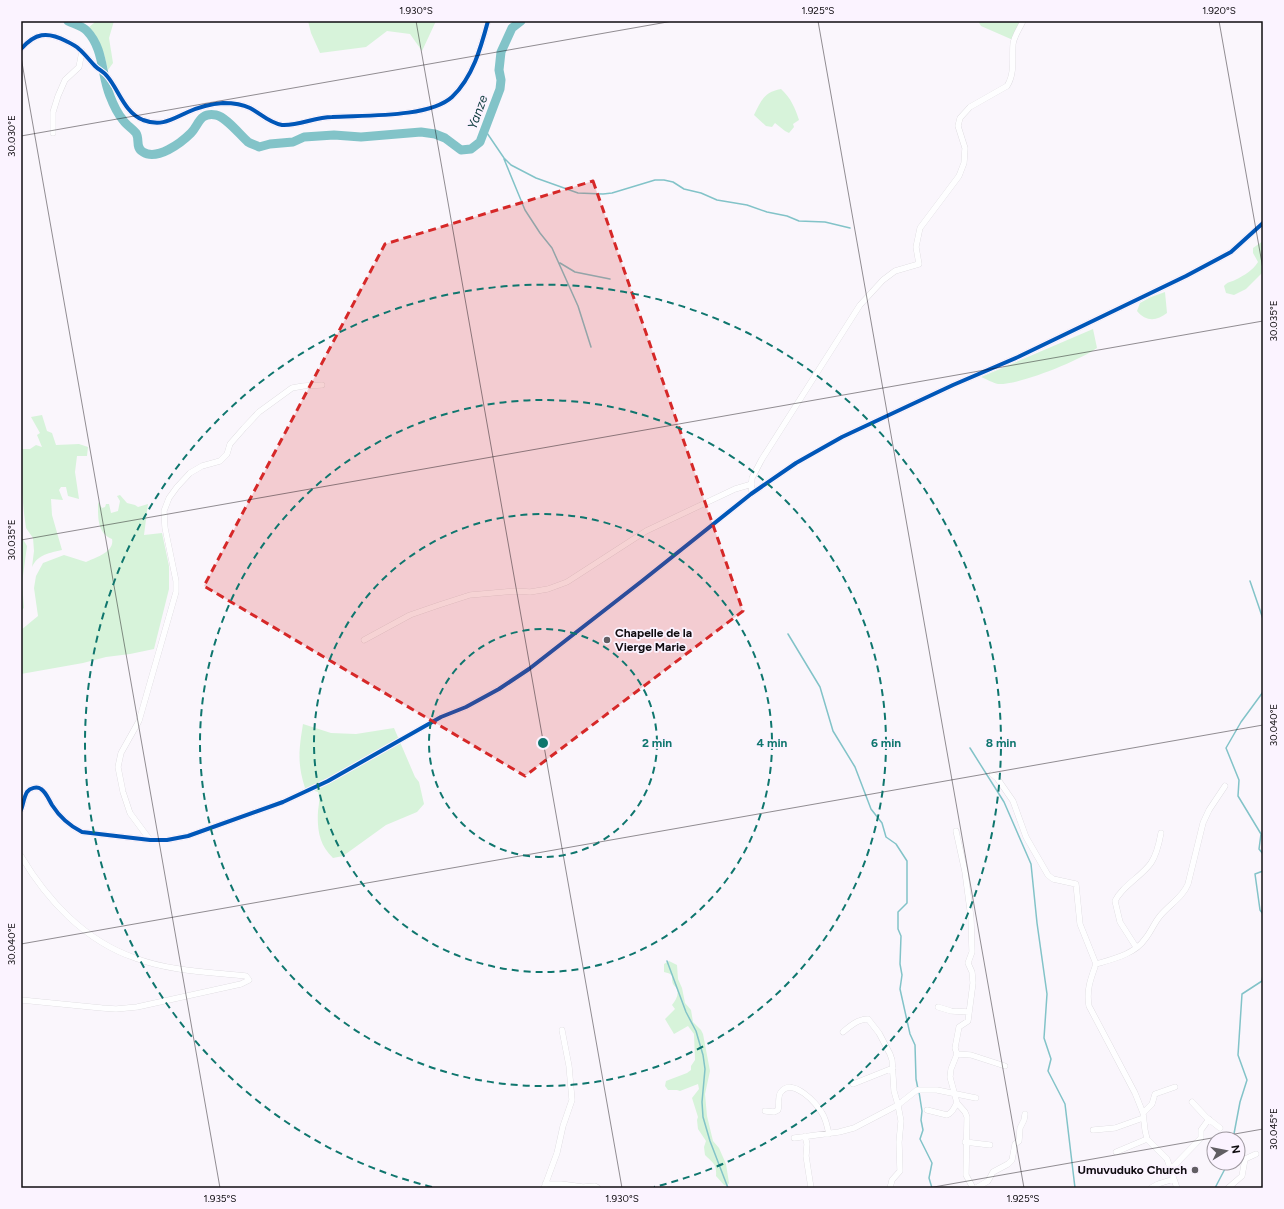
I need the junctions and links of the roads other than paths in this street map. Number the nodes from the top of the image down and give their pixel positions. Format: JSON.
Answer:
{"nodes":[{"id":1,"x":488,"y":21,"type":"edge"},
{"id":2,"x":1023,"y":21,"type":"edge"},
{"id":3,"x":21,"y":49,"type":"edge"},
{"id":4,"x":82,"y":51,"type":"junction"},
{"id":5,"x":53,"y":133,"type":"dead end"},
{"id":6,"x":1263,"y":223,"type":"edge"},
{"id":7,"x":322,"y":385,"type":"dead end"},
{"id":8,"x":752,"y":484,"type":"junction"},
{"id":9,"x":751,"y":494,"type":"junction"},
{"id":10,"x":364,"y":640,"type":"dead end"},
{"id":11,"x":992,"y":774,"type":"dead end"},
{"id":12,"x":1225,"y":786,"type":"dead end"},
{"id":13,"x":21,"y":810,"type":"edge"},
{"id":14,"x":956,"y":831,"type":"dead end"},
{"id":15,"x":1161,"y":833,"type":"dead end"},
{"id":16,"x":150,"y":840,"type":"junction"},
{"id":17,"x":21,"y":856,"type":"edge"},
{"id":18,"x":1136,"y":948,"type":"junction"},
{"id":19,"x":1096,"y":964,"type":"junction"},
{"id":20,"x":21,"y":1000,"type":"edge"},
{"id":21,"x":938,"y":1007,"type":"dead end"},
{"id":22,"x":969,"y":1012,"type":"junction"},
{"id":23,"x":562,"y":1030,"type":"dead end"},
{"id":24,"x":843,"y":1032,"type":"dead end"},
{"id":25,"x":957,"y":1054,"type":"junction"},
{"id":26,"x":1005,"y":1066,"type":"dead end"},
{"id":27,"x":893,"y":1068,"type":"junction"},
{"id":28,"x":853,"y":1084,"type":"dead end"},
{"id":29,"x":1175,"y":1087,"type":"dead end"},
{"id":30,"x":955,"y":1094,"type":"junction"},
{"id":31,"x":976,"y":1098,"type":"dead end"},
{"id":32,"x":1192,"y":1102,"type":"dead end"},
{"id":33,"x":957,"y":1103,"type":"junction"},
{"id":34,"x":898,"y":1105,"type":"junction"},
{"id":35,"x":927,"y":1110,"type":"dead end"},
{"id":36,"x":765,"y":1112,"type":"dead end"},
{"id":37,"x":1025,"y":1114,"type":"dead end"},
{"id":38,"x":1143,"y":1115,"type":"junction"},
{"id":39,"x":1209,"y":1119,"type":"junction"},
{"id":40,"x":1220,"y":1128,"type":"dead end"},
{"id":41,"x":1093,"y":1130,"type":"dead end"},
{"id":42,"x":829,"y":1134,"type":"junction"},
{"id":43,"x":805,"y":1136,"type":"junction"},
{"id":44,"x":794,"y":1138,"type":"dead end"},
{"id":45,"x":1147,"y":1139,"type":"junction"},
{"id":46,"x":966,"y":1142,"type":"junction"},
{"id":47,"x":990,"y":1145,"type":"dead end"},
{"id":48,"x":1116,"y":1152,"type":"dead end"},
{"id":49,"x":1256,"y":1154,"type":"dead end"},
{"id":50,"x":1171,"y":1169,"type":"junction"},
{"id":51,"x":1174,"y":1179,"type":"junction"},
{"id":52,"x":545,"y":1186,"type":"edge"},
{"id":53,"x":598,"y":1188,"type":"edge"},
{"id":54,"x":811,"y":1188,"type":"edge"},
{"id":55,"x":890,"y":1188,"type":"edge"},
{"id":56,"x":974,"y":1188,"type":"edge"},
{"id":57,"x":1151,"y":1188,"type":"edge"},
{"id":58,"x":1177,"y":1188,"type":"edge"},
{"id":59,"x":1228,"y":1188,"type":"edge"}],
"edges":[{"from":1,"to":4,"type":"street"},
{"from":2,"to":8,"type":"street"},
{"from":3,"to":4,"type":"street"},
{"from":4,"to":5,"type":"street"},
{"from":6,"to":9,"type":"street"},
{"from":7,"to":16,"type":"street"},
{"from":8,"to":9,"type":"street"},
{"from":8,"to":10,"type":"street"},
{"from":9,"to":16,"type":"street"},
{"from":11,"to":19,"type":"street"},
{"from":12,"to":18,"type":"street"},
{"from":13,"to":16,"type":"street"},
{"from":14,"to":22,"type":"street"},
{"from":15,"to":18,"type":"street"},
{"from":17,"to":20,"type":"street"},
{"from":18,"to":19,"type":"street"},
{"from":19,"to":38,"type":"street"},
{"from":21,"to":22,"type":"street"},
{"from":22,"to":25,"type":"street"},
{"from":23,"to":52,"type":"street"},
{"from":24,"to":27,"type":"street"},
{"from":25,"to":26,"type":"street"},
{"from":25,"to":30,"type":"street"},
{"from":27,"to":28,"type":"street"},
{"from":27,"to":34,"type":"street"},
{"from":29,"to":38,"type":"street"},
{"from":30,"to":31,"type":"street"},
{"from":30,"to":33,"type":"street"},
{"from":30,"to":34,"type":"street"},
{"from":32,"to":39,"type":"street"},
{"from":33,"to":35,"type":"street"},
{"from":33,"to":46,"type":"street"},
{"from":34,"to":42,"type":"street"},
{"from":34,"to":55,"type":"street"},
{"from":36,"to":42,"type":"street"},
{"from":37,"to":56,"type":"street"},
{"from":38,"to":41,"type":"street"},
{"from":38,"to":45,"type":"street"},
{"from":39,"to":40,"type":"street"},
{"from":39,"to":50,"type":"street"},
{"from":42,"to":43,"type":"street"},
{"from":43,"to":44,"type":"street"},
{"from":43,"to":54,"type":"street"},
{"from":45,"to":48,"type":"street"},
{"from":45,"to":50,"type":"street"},
{"from":46,"to":47,"type":"street"},
{"from":46,"to":56,"type":"street"},
{"from":49,"to":59,"type":"street"},
{"from":50,"to":51,"type":"street"},
{"from":51,"to":57,"type":"street"},
{"from":51,"to":58,"type":"street"},
{"from":52,"to":53,"type":"street"}]}
